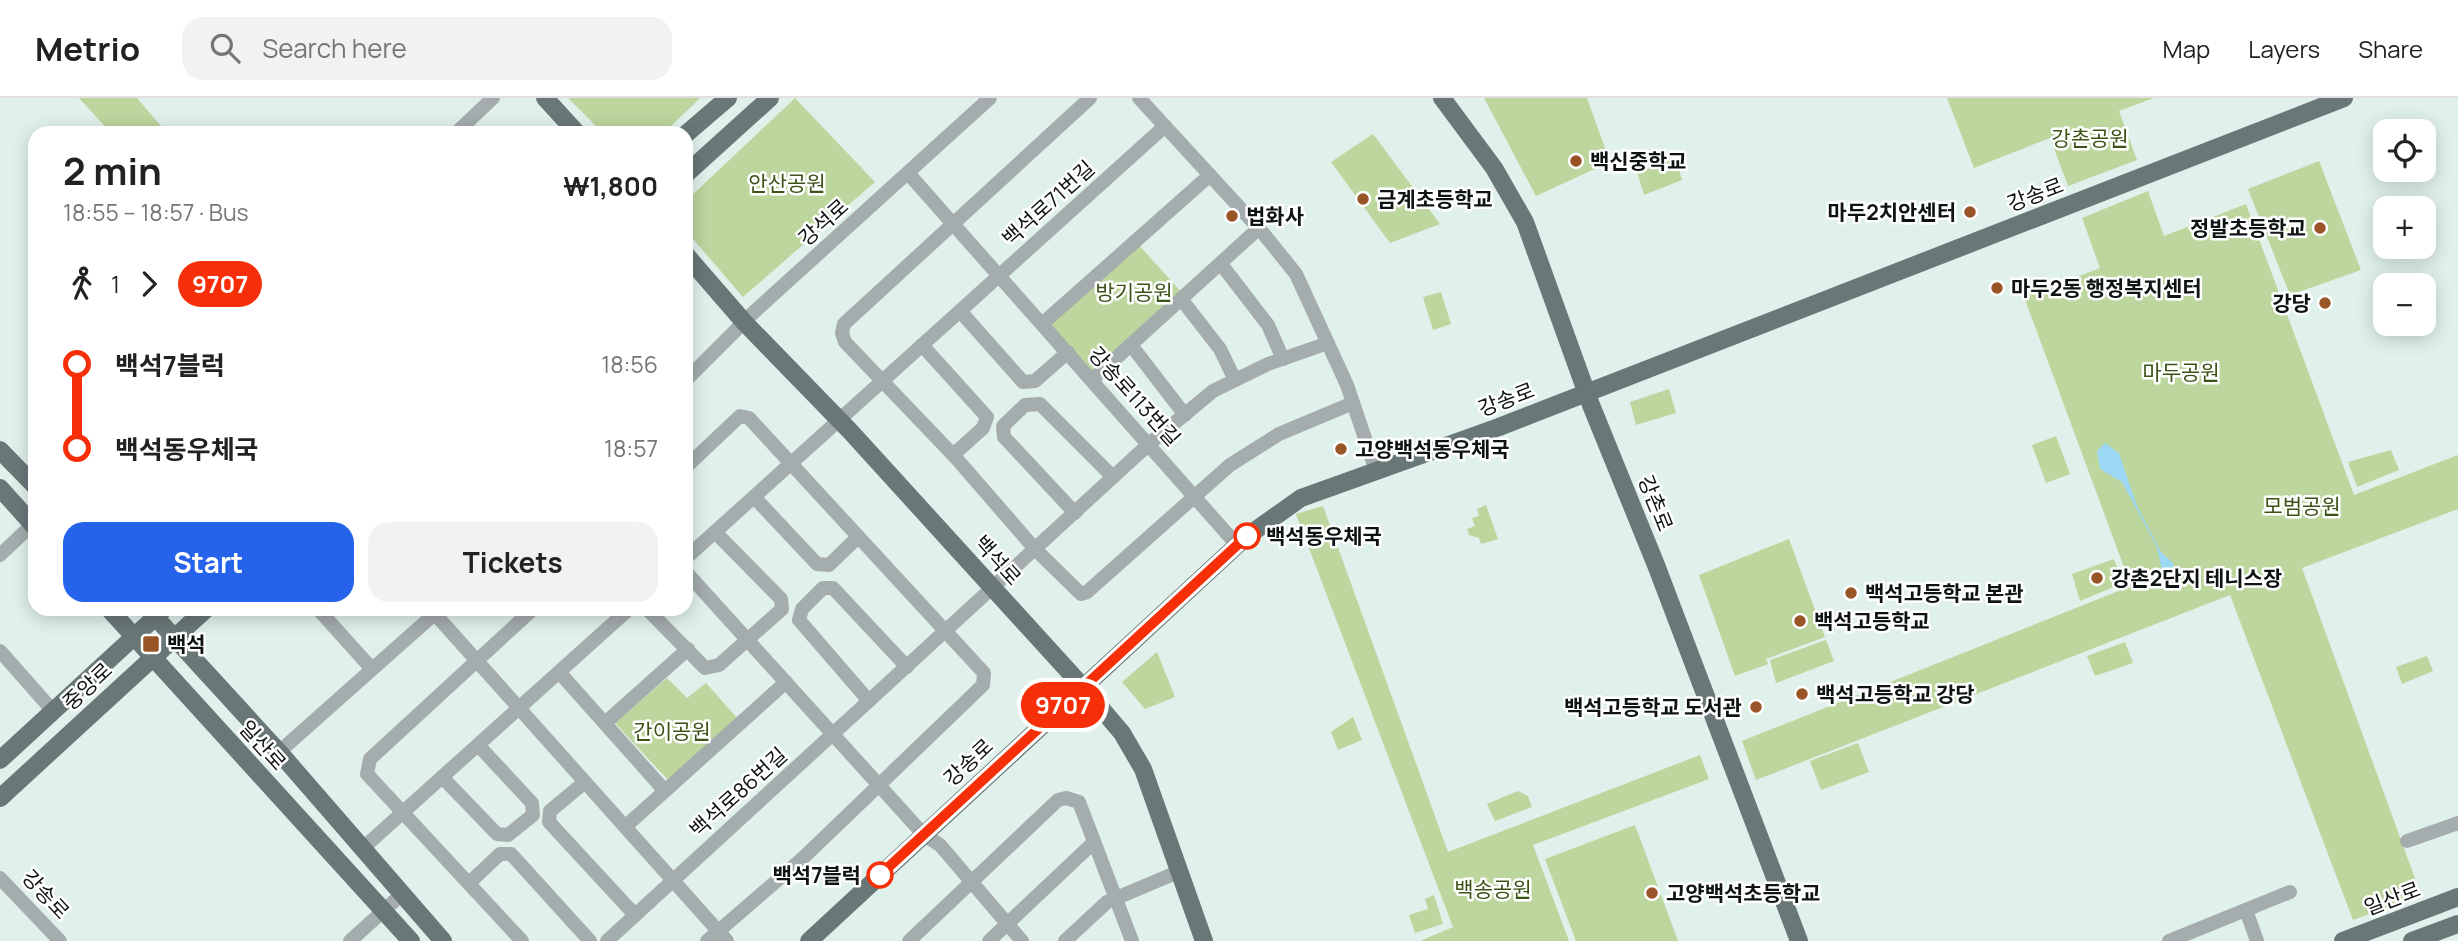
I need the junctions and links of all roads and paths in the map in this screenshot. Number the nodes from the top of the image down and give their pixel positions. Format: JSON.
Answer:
{"nodes":[{"id":1,"x":494,"y":98,"type":"edge"},
{"id":2,"x":545,"y":98,"type":"edge"},
{"id":3,"x":728,"y":98,"type":"edge"},
{"id":4,"x":770,"y":98,"type":"edge"},
{"id":5,"x":990,"y":98,"type":"edge"},
{"id":6,"x":1090,"y":98,"type":"edge"},
{"id":7,"x":1139,"y":98,"type":"edge"},
{"id":8,"x":1442,"y":98,"type":"edge"},
{"id":9,"x":2344,"y":98,"type":"edge"},
{"id":10,"x":464,"y":126,"type":"edge"},
{"id":11,"x":571,"y":126,"type":"edge"},
{"id":12,"x":1165,"y":126,"type":"junction"},
{"id":13,"x":693,"y":129,"type":"edge"},
{"id":14,"x":693,"y":168,"type":"edge"},
{"id":15,"x":908,"y":173,"type":"junction"},
{"id":16,"x":1210,"y":175,"type":"junction"},
{"id":17,"x":952,"y":225,"type":"junction"},
{"id":18,"x":1259,"y":228,"type":"junction"},
{"id":19,"x":693,"y":264,"type":"edge"},
{"id":20,"x":1221,"y":264,"type":"junction"},
{"id":21,"x":999,"y":276,"type":"junction"},
{"id":22,"x":1182,"y":300,"type":"junction"},
{"id":23,"x":960,"y":311,"type":"junction"},
{"id":24,"x":744,"y":323,"type":"junction"},
{"id":25,"x":1042,"y":324,"type":"junction"},
{"id":26,"x":1328,"y":343,"type":"junction"},
{"id":27,"x":922,"y":345,"type":"junction"},
{"id":28,"x":1131,"y":345,"type":"junction"},
{"id":29,"x":1068,"y":352,"type":"junction"},
{"id":30,"x":1283,"y":359,"type":"junction"},
{"id":31,"x":693,"y":373,"type":"edge"},
{"id":32,"x":1092,"y":380,"type":"junction"},
{"id":33,"x":1235,"y":380,"type":"junction"},
{"id":34,"x":883,"y":382,"type":"junction"},
{"id":35,"x":1587,"y":392,"type":"junction"},
{"id":36,"x":1353,"y":403,"type":"junction"},
{"id":37,"x":1185,"y":415,"type":"junction"},
{"id":38,"x":839,"y":421,"type":"junction"},
{"id":39,"x":1150,"y":444,"type":"junction"},
{"id":40,"x":0,"y":450,"type":"edge"},
{"id":41,"x":955,"y":457,"type":"junction"},
{"id":42,"x":693,"y":460,"type":"edge"},
{"id":43,"x":792,"y":463,"type":"junction"},
{"id":44,"x":1376,"y":471,"type":"junction"},
{"id":45,"x":1113,"y":478,"type":"junction"},
{"id":46,"x":28,"y":479,"type":"edge"},
{"id":47,"x":0,"y":488,"type":"edge"},
{"id":48,"x":1196,"y":496,"type":"junction"},
{"id":49,"x":754,"y":497,"type":"junction"},
{"id":50,"x":1075,"y":513,"type":"junction"},
{"id":51,"x":28,"y":518,"type":"edge"},
{"id":52,"x":28,"y":530,"type":"edge"},
{"id":53,"x":715,"y":532,"type":"junction"},
{"id":54,"x":859,"y":538,"type":"junction"},
{"id":55,"x":1237,"y":545,"type":"junction"},
{"id":56,"x":1035,"y":549,"type":"junction"},
{"id":57,"x":693,"y":552,"type":"edge"},
{"id":58,"x":0,"y":555,"type":"edge"},
{"id":59,"x":693,"y":580,"type":"edge"},
{"id":60,"x":993,"y":588,"type":"junction"},
{"id":61,"x":115,"y":616,"type":"edge"},
{"id":62,"x":152,"y":616,"type":"edge"},
{"id":63,"x":159,"y":616,"type":"edge"},
{"id":64,"x":198,"y":616,"type":"edge"},
{"id":65,"x":330,"y":616,"type":"edge"},
{"id":66,"x":432,"y":616,"type":"edge"},
{"id":67,"x":442,"y":616,"type":"edge"},
{"id":68,"x":525,"y":616,"type":"edge"},
{"id":69,"x":621,"y":616,"type":"edge"},
{"id":70,"x":654,"y":616,"type":"edge"},
{"id":71,"x":944,"y":632,"type":"junction"},
{"id":72,"x":134,"y":637,"type":"junction"},
{"id":73,"x":174,"y":638,"type":"junction"},
{"id":74,"x":747,"y":639,"type":"junction"},
{"id":75,"x":688,"y":649,"type":"junction"},
{"id":76,"x":0,"y":650,"type":"edge"},
{"id":77,"x":152,"y":658,"type":"junction"},
{"id":78,"x":477,"y":661,"type":"junction"},
{"id":79,"x":907,"y":667,"type":"junction"},
{"id":80,"x":372,"y":669,"type":"junction"},
{"id":81,"x":559,"y":672,"type":"junction"},
{"id":82,"x":786,"y":682,"type":"junction"},
{"id":83,"x":1083,"y":687,"type":"junction"},
{"id":84,"x":869,"y":701,"type":"junction"},
{"id":85,"x":519,"y":708,"type":"junction"},
{"id":86,"x":53,"y":711,"type":"junction"},
{"id":87,"x":605,"y":723,"type":"junction"},
{"id":88,"x":833,"y":734,"type":"junction"},
{"id":89,"x":478,"y":745,"type":"junction"},
{"id":90,"x":279,"y":752,"type":"junction"},
{"id":91,"x":0,"y":760,"type":"edge"},
{"id":92,"x":442,"y":777,"type":"junction"},
{"id":93,"x":585,"y":782,"type":"junction"},
{"id":94,"x":878,"y":784,"type":"junction"},
{"id":95,"x":665,"y":791,"type":"junction"},
{"id":96,"x":0,"y":798,"type":"edge"},
{"id":97,"x":404,"y":812,"type":"junction"},
{"id":98,"x":2458,"y":823,"type":"edge"},
{"id":99,"x":626,"y":826,"type":"junction"},
{"id":100,"x":924,"y":835,"type":"junction"},
{"id":101,"x":2407,"y":841,"type":"dead end"},
{"id":102,"x":1092,"y":844,"type":"junction"},
{"id":103,"x":362,"y":849,"type":"junction"},
{"id":104,"x":1178,"y":872,"type":"junction"},
{"id":105,"x":0,"y":878,"type":"edge"},
{"id":106,"x":466,"y":880,"type":"junction"},
{"id":107,"x":674,"y":880,"type":"junction"},
{"id":108,"x":973,"y":882,"type":"junction"},
{"id":109,"x":2290,"y":892,"type":"dead end"},
{"id":110,"x":401,"y":895,"type":"junction"},
{"id":111,"x":2458,"y":897,"type":"edge"},
{"id":112,"x":1116,"y":898,"type":"junction"},
{"id":113,"x":2246,"y":910,"type":"junction"},
{"id":114,"x":383,"y":912,"type":"junction"},
{"id":115,"x":635,"y":915,"type":"junction"},
{"id":116,"x":1008,"y":923,"type":"junction"},
{"id":117,"x":2458,"y":924,"type":"edge"},
{"id":118,"x":717,"y":938,"type":"edge"},
{"id":119,"x":60,"y":941,"type":"edge"},
{"id":120,"x":350,"y":941,"type":"edge"},
{"id":121,"x":411,"y":941,"type":"edge"},
{"id":122,"x":443,"y":941,"type":"edge"},
{"id":123,"x":522,"y":941,"type":"edge"},
{"id":124,"x":590,"y":941,"type":"edge"},
{"id":125,"x":607,"y":941,"type":"edge"},
{"id":126,"x":809,"y":941,"type":"edge"},
{"id":127,"x":909,"y":941,"type":"edge"},
{"id":128,"x":989,"y":941,"type":"edge"},
{"id":129,"x":1022,"y":941,"type":"edge"},
{"id":130,"x":1065,"y":941,"type":"edge"},
{"id":131,"x":1132,"y":941,"type":"edge"},
{"id":132,"x":1204,"y":941,"type":"edge"},
{"id":133,"x":1799,"y":941,"type":"edge"},
{"id":134,"x":2169,"y":941,"type":"edge"},
{"id":135,"x":2257,"y":941,"type":"edge"},
{"id":136,"x":2343,"y":941,"type":"edge"},
{"id":137,"x":2412,"y":941,"type":"edge"}],
"edges":[{"from":1,"to":10,"type":"street"},
{"from":2,"to":11,"type":"main road"},
{"from":3,"to":13,"type":"main road"},
{"from":4,"to":14,"type":"main road"},
{"from":5,"to":15,"type":"street","name":"강석로"},
{"from":6,"to":17,"type":"street"},
{"from":7,"to":12,"type":"street"},
{"from":8,"to":35,"type":"main road","name":"강촌로"},
{"from":9,"to":35,"type":"main road","name":"강송로"},
{"from":12,"to":16,"type":"street"},
{"from":12,"to":21,"type":"street","name":"백석로71번길"},
{"from":15,"to":17,"type":"street","name":"강송로113번길"},
{"from":15,"to":24,"type":"street","name":"강석로"},
{"from":16,"to":18,"type":"street"},
{"from":16,"to":25,"type":"street"},
{"from":17,"to":21,"type":"street","name":"강송로113번길"},
{"from":17,"to":34,"type":"street"},
{"from":18,"to":20,"type":"street"},
{"from":18,"to":26,"type":"street"},
{"from":19,"to":24,"type":"main road","name":"백석로"},
{"from":20,"to":22,"type":"street"},
{"from":20,"to":30,"type":"street"},
{"from":21,"to":23,"type":"street","name":"백석로71번길"},
{"from":21,"to":25,"type":"street","name":"강송로113번길"},
{"from":22,"to":28,"type":"street"},
{"from":22,"to":33,"type":"street"},
{"from":23,"to":27,"type":"street","name":"백석로71번길"},
{"from":23,"to":29,"type":"street"},
{"from":24,"to":31,"type":"street","name":"강석로"},
{"from":24,"to":38,"type":"main road","name":"백석로"},
{"from":25,"to":29,"type":"street","name":"강송로113번길"},
{"from":26,"to":30,"type":"street","name":"백석로86번길"},
{"from":26,"to":36,"type":"street"},
{"from":27,"to":34,"type":"street","name":"백석로71번길"},
{"from":27,"to":41,"type":"street"},
{"from":28,"to":32,"type":"street"},
{"from":28,"to":37,"type":"street"},
{"from":29,"to":32,"type":"street","name":"강송로113번길"},
{"from":30,"to":33,"type":"street","name":"백석로86번길"},
{"from":32,"to":39,"type":"street","name":"강송로113번길"},
{"from":33,"to":37,"type":"street","name":"백석로86번길"},
{"from":34,"to":38,"type":"street","name":"백석로71번길"},
{"from":34,"to":41,"type":"street"},
{"from":35,"to":44,"type":"main road","name":"강송로"},
{"from":35,"to":133,"type":"main road","name":"강촌로"},
{"from":36,"to":44,"type":"street"},
{"from":36,"to":48,"type":"street"},
{"from":37,"to":39,"type":"street","name":"백석로86번길"},
{"from":38,"to":43,"type":"street","name":"백석로71번길"},
{"from":38,"to":60,"type":"main road","name":"백석로"},
{"from":39,"to":45,"type":"street","name":"백석로86번길"},
{"from":39,"to":48,"type":"street","name":"강송로113번길"},
{"from":40,"to":46,"type":"main road"},
{"from":41,"to":56,"type":"street"},
{"from":42,"to":43,"type":"street"},
{"from":43,"to":49,"type":"street","name":"백석로71번길"},
{"from":43,"to":54,"type":"street"},
{"from":44,"to":55,"type":"main road","name":"강송로"},
{"from":45,"to":50,"type":"street","name":"백석로86번길"},
{"from":45,"to":50,"type":"street"},
{"from":47,"to":51,"type":"main road"},
{"from":48,"to":55,"type":"street","name":"강송로113번길"},
{"from":48,"to":56,"type":"street"},
{"from":49,"to":53,"type":"street","name":"백석로71번길"},
{"from":49,"to":54,"type":"street"},
{"from":50,"to":56,"type":"street","name":"백석로86번길"},
{"from":52,"to":58,"type":"street"},
{"from":53,"to":57,"type":"street","name":"백석로71번길"},
{"from":53,"to":74,"type":"street"},
{"from":54,"to":71,"type":"street"},
{"from":55,"to":83,"type":"main road","name":"강송로"},
{"from":56,"to":60,"type":"street","name":"백석로86번길"},
{"from":59,"to":74,"type":"street"},
{"from":60,"to":71,"type":"street","name":"백석로86번길"},
{"from":60,"to":83,"type":"main road","name":"백석로"},
{"from":61,"to":72,"type":"main road","name":"일산로"},
{"from":62,"to":72,"type":"main road","name":"중앙로"},
{"from":63,"to":73,"type":"main road","name":"일산로"},
{"from":64,"to":73,"type":"main road","name":"중앙로"},
{"from":65,"to":80,"type":"street"},
{"from":66,"to":80,"type":"street"},
{"from":67,"to":78,"type":"street"},
{"from":68,"to":78,"type":"street"},
{"from":69,"to":81,"type":"street"},
{"from":70,"to":75,"type":"street"},
{"from":71,"to":79,"type":"street","name":"백석로86번길"},
{"from":71,"to":94,"type":"street"},
{"from":72,"to":77,"type":"main road","name":"일산로"},
{"from":72,"to":86,"type":"main road","name":"중앙로"},
{"from":73,"to":77,"type":"main road","name":"중앙로"},
{"from":73,"to":90,"type":"main road","name":"일산로"},
{"from":74,"to":75,"type":"street"},
{"from":74,"to":82,"type":"street"},
{"from":75,"to":87,"type":"street"},
{"from":76,"to":86,"type":"street"},
{"from":77,"to":96,"type":"main road","name":"중앙로"},
{"from":77,"to":114,"type":"main road","name":"일산로"},
{"from":78,"to":85,"type":"street"},
{"from":78,"to":97,"type":"street"},
{"from":79,"to":84,"type":"street","name":"백석로86번길"},
{"from":79,"to":84,"type":"street"},
{"from":80,"to":90,"type":"street"},
{"from":81,"to":85,"type":"street"},
{"from":81,"to":87,"type":"street"},
{"from":82,"to":88,"type":"street"},
{"from":82,"to":95,"type":"street"},
{"from":83,"to":100,"type":"main road","name":"강송로"},
{"from":83,"to":104,"type":"main road","name":"백석로"},
{"from":84,"to":88,"type":"street","name":"백석로86번길"},
{"from":85,"to":89,"type":"street"},
{"from":85,"to":93,"type":"street"},
{"from":86,"to":91,"type":"main road","name":"중앙로"},
{"from":87,"to":95,"type":"street"},
{"from":88,"to":94,"type":"street"},
{"from":88,"to":107,"type":"street","name":"백석로86번길"},
{"from":89,"to":92,"type":"street"},
{"from":89,"to":92,"type":"street"},
{"from":90,"to":103,"type":"main road","name":"일산로"},
{"from":92,"to":97,"type":"street"},
{"from":93,"to":99,"type":"street"},
{"from":93,"to":115,"type":"street"},
{"from":94,"to":100,"type":"street"},
{"from":94,"to":118,"type":"street"},
{"from":95,"to":99,"type":"street"},
{"from":97,"to":103,"type":"street"},
{"from":97,"to":106,"type":"street"},
{"from":98,"to":101,"type":"street"},
{"from":99,"to":107,"type":"street"},
{"from":100,"to":108,"type":"street"},
{"from":100,"to":126,"type":"main road","name":"강송로"},
{"from":102,"to":108,"type":"street"},
{"from":102,"to":112,"type":"street"},
{"from":102,"to":116,"type":"street"},
{"from":103,"to":110,"type":"main road","name":"일산로"},
{"from":104,"to":112,"type":"street"},
{"from":104,"to":132,"type":"main road","name":"백석로"},
{"from":105,"to":119,"type":"street","name":"강송로"},
{"from":106,"to":123,"type":"street"},
{"from":106,"to":124,"type":"street"},
{"from":107,"to":115,"type":"street","name":"백석로86번길"},
{"from":107,"to":118,"type":"street"},
{"from":108,"to":116,"type":"street"},
{"from":108,"to":127,"type":"street"},
{"from":109,"to":113,"type":"street"},
{"from":110,"to":114,"type":"street"},
{"from":110,"to":122,"type":"main road","name":"일산로"},
{"from":111,"to":136,"type":"main road","name":"일산로"},
{"from":112,"to":130,"type":"street"},
{"from":112,"to":131,"type":"street"},
{"from":113,"to":134,"type":"street"},
{"from":113,"to":135,"type":"street"},
{"from":114,"to":120,"type":"street"},
{"from":114,"to":121,"type":"main road","name":"일산로"},
{"from":115,"to":125,"type":"street","name":"백석로86번길"},
{"from":116,"to":128,"type":"street"},
{"from":116,"to":129,"type":"street"},
{"from":117,"to":137,"type":"main road"}]}
